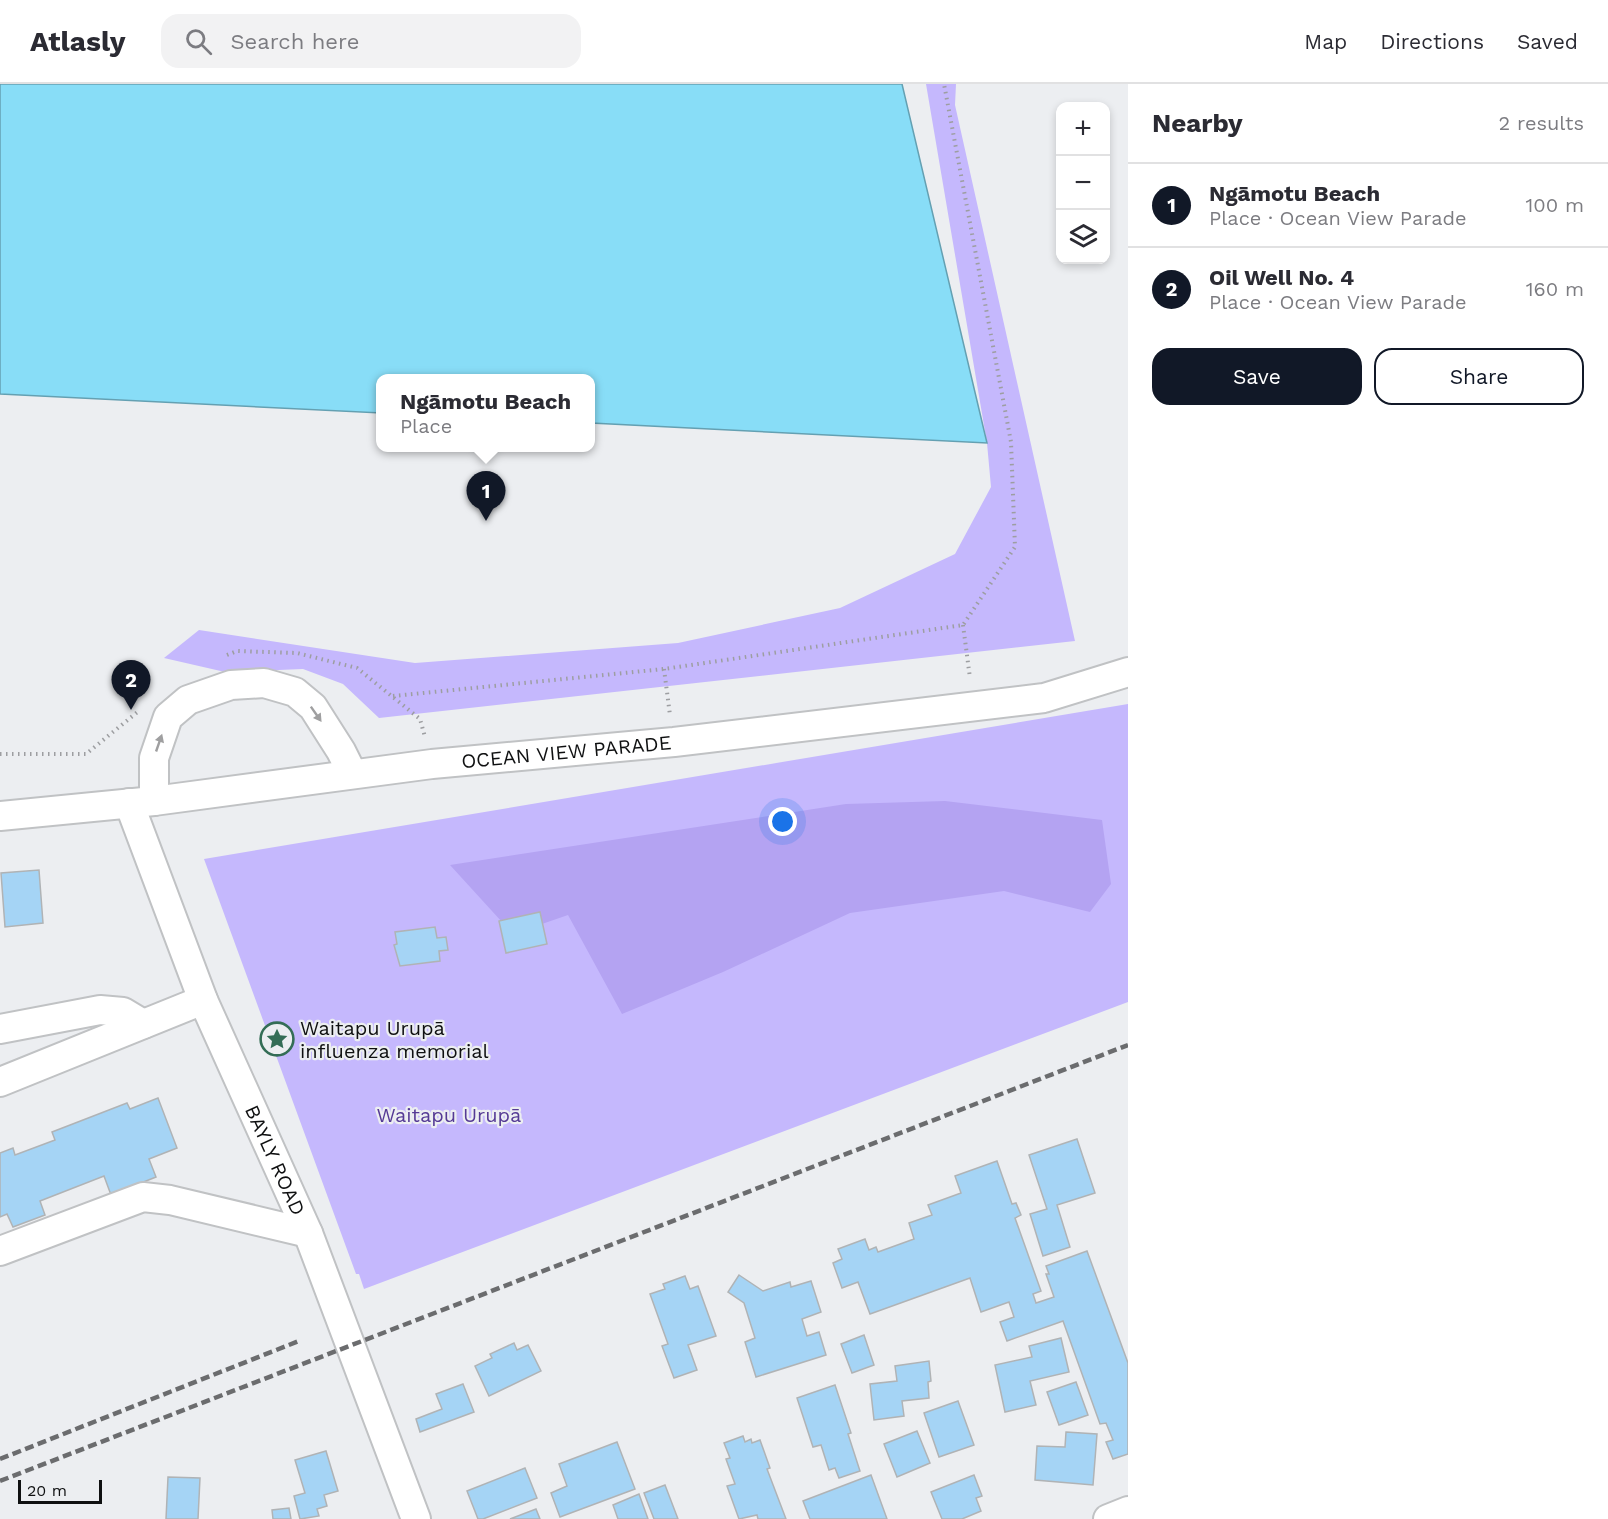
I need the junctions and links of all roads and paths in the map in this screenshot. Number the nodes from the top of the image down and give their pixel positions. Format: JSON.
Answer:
{"nodes":[{"id":1,"x":944,"y":84,"type":"edge"},
{"id":2,"x":963,"y":625,"type":"junction"},
{"id":3,"x":664,"y":669,"type":"junction"},
{"id":4,"x":1128,"y":672,"type":"edge"},
{"id":5,"x":393,"y":696,"type":"dead end"},
{"id":6,"x":974,"y":705,"type":"junction"},
{"id":7,"x":674,"y":742,"type":"junction"},
{"id":8,"x":352,"y":773,"type":"junction"},
{"id":9,"x":141,"y":802,"type":"junction"},
{"id":10,"x":0,"y":816,"type":"edge"},
{"id":11,"x":203,"y":1000,"type":"junction"},
{"id":12,"x":143,"y":1024,"type":"junction"},
{"id":13,"x":0,"y":1029,"type":"edge"},
{"id":14,"x":0,"y":1082,"type":"edge"},
{"id":15,"x":308,"y":1233,"type":"junction"},
{"id":16,"x":0,"y":1251,"type":"edge"},
{"id":17,"x":1128,"y":1511,"type":"edge"},
{"id":18,"x":416,"y":1519,"type":"edge"},
{"id":19,"x":1108,"y":1519,"type":"edge"}],
"edges":[{"from":1,"to":2,"type":"path"},
{"from":2,"to":3,"type":"path"},
{"from":2,"to":6,"type":"path"},
{"from":3,"to":5,"type":"path"},
{"from":3,"to":7,"type":"path"},
{"from":4,"to":6,"type":"street","name":"OCEAN VIEW PARADE"},
{"from":6,"to":7,"type":"street","name":"OCEAN VIEW PARADE"},
{"from":7,"to":8,"type":"street","name":"OCEAN VIEW PARADE"},
{"from":8,"to":9,"type":"street","name":"OCEAN VIEW PARADE"},
{"from":9,"to":8,"type":"street","one_way":true},
{"from":9,"to":10,"type":"street","name":"OCEAN VIEW PARADE"},
{"from":9,"to":11,"type":"street","name":"BAYLY ROAD"},
{"from":11,"to":12,"type":"street"},
{"from":11,"to":15,"type":"street","name":"BAYLY ROAD"},
{"from":12,"to":13,"type":"street"},
{"from":12,"to":14,"type":"street"},
{"from":15,"to":16,"type":"street"},
{"from":15,"to":18,"type":"street","name":"BAYLY ROAD"},
{"from":17,"to":19,"type":"street"}]}
